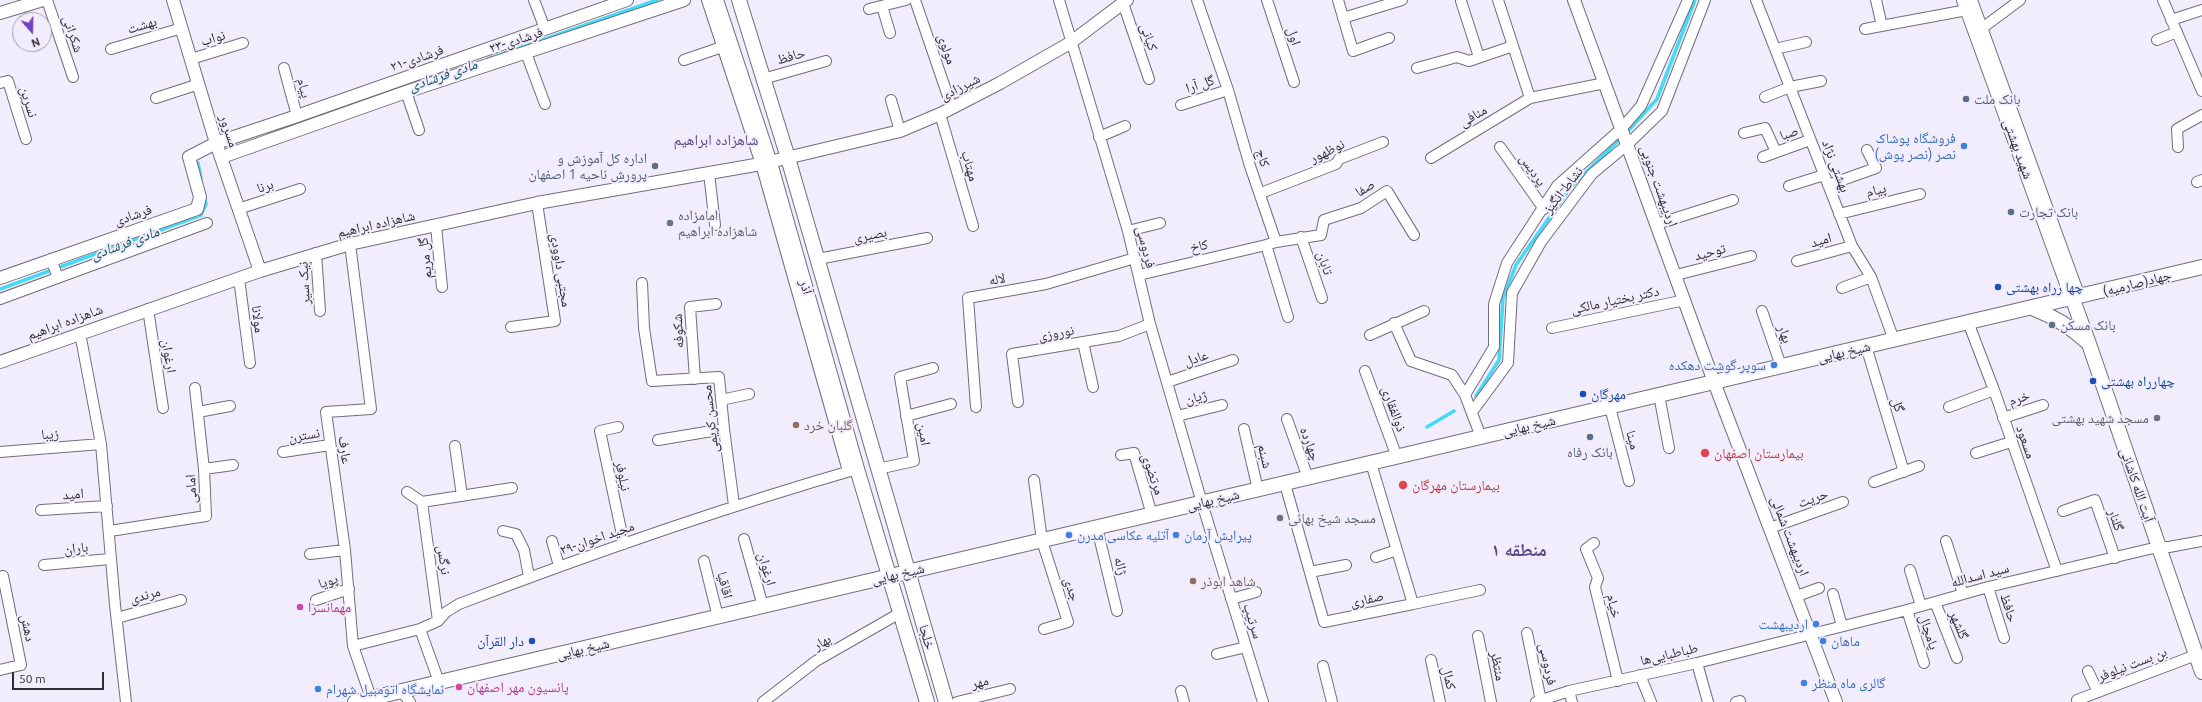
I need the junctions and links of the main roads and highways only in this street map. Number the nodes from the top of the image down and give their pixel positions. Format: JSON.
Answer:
{"nodes":[{"id":1,"x":716,"y":0,"type":"edge"},
{"id":2,"x":739,"y":0,"type":"edge"},
{"id":3,"x":1968,"y":3,"type":"edge"},
{"id":4,"x":2202,"y":267,"type":"edge"},
{"id":5,"x":2074,"y":292,"type":"junction"},
{"id":6,"x":2032,"y":308,"type":"junction"},
{"id":7,"x":2089,"y":344,"type":"junction"},
{"id":8,"x":908,"y":572,"type":"junction"},
{"id":9,"x":889,"y":577,"type":"junction"},
{"id":10,"x":932,"y":653,"type":"junction"},
{"id":11,"x":914,"y":659,"type":"junction"},
{"id":12,"x":2202,"y":672,"type":"edge"},
{"id":13,"x":405,"y":697,"type":"edge"},
{"id":14,"x":355,"y":702,"type":"edge"},
{"id":15,"x":927,"y":702,"type":"edge"},
{"id":16,"x":946,"y":702,"type":"edge"}],
"edges":[{"from":1,"to":9,"type":"main road","name":"آذر"},
{"from":2,"to":8,"type":"main road","name":"آذر"},
{"from":3,"to":5,"type":"main road","name":"شهید بهشتی"},
{"from":4,"to":5,"type":"main road","name":"جهاد(صارمیه)"},
{"from":5,"to":6,"type":"main road","name":"شیخ بهایی"},
{"from":5,"to":7,"type":"main road","name":"آیت الله کاشانی"},
{"from":6,"to":7,"type":"main road"},
{"from":6,"to":8,"type":"main road","name":"شیخ بهایی"},
{"from":7,"to":12,"type":"main road","name":"آیت الله کاشانی"},
{"from":8,"to":9,"type":"main road","name":"شیخ بهایی"},
{"from":8,"to":10,"type":"main road","name":"خلجا"},
{"from":9,"to":11,"type":"main road","name":"خلجا"},
{"from":9,"to":13,"type":"main road","name":"شیخ بهایی"},
{"from":10,"to":11,"type":"main road"},
{"from":10,"to":16,"type":"main road","name":"خلجا"},
{"from":11,"to":15,"type":"main road","name":"خلجا"},
{"from":13,"to":14,"type":"main road","name":"شیخ بهایی"}]}
